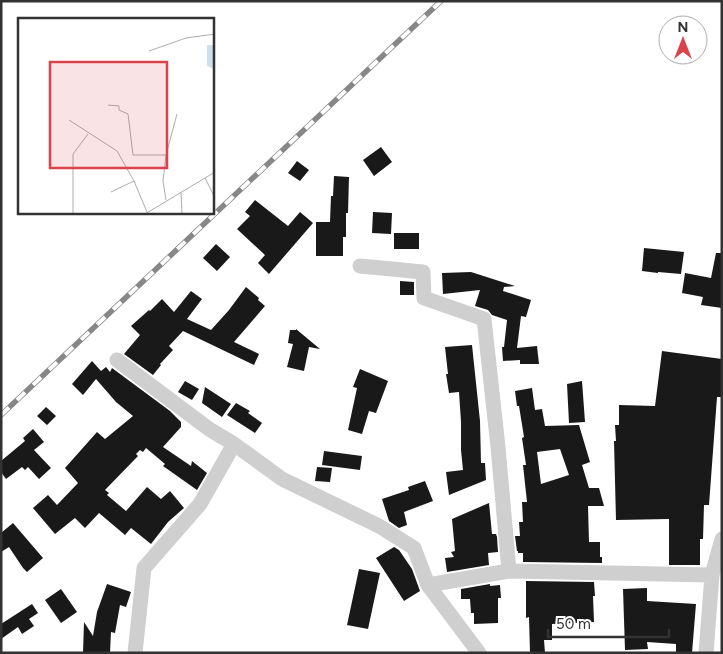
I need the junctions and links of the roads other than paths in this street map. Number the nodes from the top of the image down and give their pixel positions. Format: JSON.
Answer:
{"nodes":[{"id":1,"x":360,"y":266,"type":"dead end"},
{"id":2,"x":117,"y":360,"type":"dead end"},
{"id":3,"x":234,"y":444,"type":"junction"},
{"id":4,"x":722,"y":539,"type":"edge"},
{"id":5,"x":509,"y":571,"type":"junction"},
{"id":6,"x":712,"y":575,"type":"junction"},
{"id":7,"x":428,"y":585,"type":"junction"},
{"id":8,"x":134,"y":653,"type":"edge"},
{"id":9,"x":479,"y":653,"type":"edge"},
{"id":10,"x":706,"y":653,"type":"edge"}],
"edges":[{"from":1,"to":5,"type":"street"},
{"from":2,"to":3,"type":"street"},
{"from":3,"to":7,"type":"street"},
{"from":3,"to":8,"type":"street"},
{"from":4,"to":6,"type":"street"},
{"from":5,"to":6,"type":"street"},
{"from":5,"to":7,"type":"street"},
{"from":6,"to":10,"type":"street"},
{"from":7,"to":9,"type":"street"}]}
